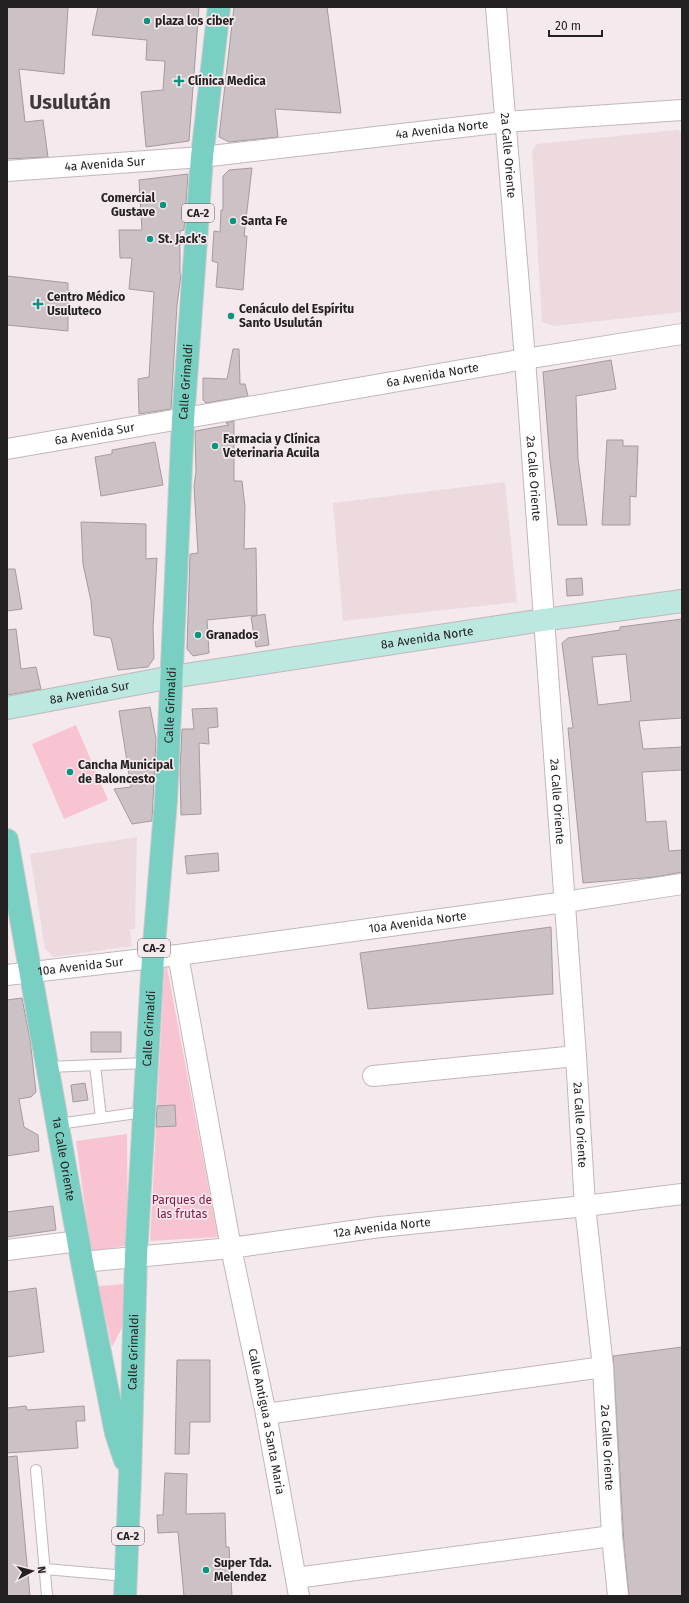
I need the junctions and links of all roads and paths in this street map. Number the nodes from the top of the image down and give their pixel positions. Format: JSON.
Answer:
{"nodes":[{"id":1,"x":219,"y":7,"type":"edge"},
{"id":2,"x":496,"y":7,"type":"edge"},
{"id":3,"x":682,"y":110,"type":"edge"},
{"id":4,"x":505,"y":122,"type":"junction"},
{"id":5,"x":202,"y":157,"type":"junction"},
{"id":6,"x":7,"y":171,"type":"edge"},
{"id":7,"x":682,"y":334,"type":"edge"},
{"id":8,"x":525,"y":359,"type":"junction"},
{"id":9,"x":183,"y":420,"type":"junction"},
{"id":10,"x":7,"y":449,"type":"edge"},
{"id":11,"x":682,"y":601,"type":"edge"},
{"id":12,"x":543,"y":620,"type":"junction"},
{"id":13,"x":172,"y":677,"type":"junction"},
{"id":14,"x":7,"y":708,"type":"edge"},
{"id":15,"x":7,"y":840,"type":"edge"},
{"id":16,"x":682,"y":884,"type":"edge"},
{"id":17,"x":565,"y":902,"type":"junction"},
{"id":18,"x":178,"y":955,"type":"junction"},
{"id":19,"x":153,"y":958,"type":"junction"},
{"id":20,"x":31,"y":972,"type":"junction"},
{"id":21,"x":7,"y":975,"type":"edge"},
{"id":22,"x":576,"y":1056,"type":"junction"},
{"id":23,"x":147,"y":1063,"type":"junction"},
{"id":24,"x":95,"y":1065,"type":"junction"},
{"id":25,"x":48,"y":1067,"type":"junction"},
{"id":26,"x":373,"y":1076,"type":"dead end"},
{"id":27,"x":144,"y":1112,"type":"junction"},
{"id":28,"x":101,"y":1118,"type":"junction"},
{"id":29,"x":58,"y":1124,"type":"junction"},
{"id":30,"x":682,"y":1194,"type":"edge"},
{"id":31,"x":585,"y":1206,"type":"junction"},
{"id":32,"x":78,"y":1240,"type":"junction"},
{"id":33,"x":231,"y":1248,"type":"junction"},
{"id":34,"x":7,"y":1250,"type":"edge"},
{"id":35,"x":136,"y":1256,"type":"junction"},
{"id":36,"x":82,"y":1262,"type":"junction"},
{"id":37,"x":603,"y":1367,"type":"junction"},
{"id":38,"x":266,"y":1414,"type":"junction"},
{"id":39,"x":36,"y":1470,"type":"dead end"},
{"id":40,"x":130,"y":1477,"type":"junction"},
{"id":41,"x":612,"y":1536,"type":"junction"},
{"id":42,"x":45,"y":1569,"type":"junction"},
{"id":43,"x":126,"y":1586,"type":"edge"},
{"id":44,"x":297,"y":1587,"type":"edge"},
{"id":45,"x":47,"y":1596,"type":"edge"},
{"id":46,"x":618,"y":1596,"type":"edge"}],
"edges":[{"from":1,"to":5,"type":"main road","name":"Calle Grimaldi","number":"CA-2"},
{"from":2,"to":4,"type":"street","name":"2a Calle Oriente"},
{"from":3,"to":4,"type":"street","name":"4a Avenida Norte"},
{"from":4,"to":5,"type":"street","name":"4a Avenida Norte"},
{"from":4,"to":8,"type":"street","name":"2a Calle Oriente"},
{"from":5,"to":6,"type":"street","name":"4a Avenida Sur"},
{"from":5,"to":9,"type":"main road","name":"Calle Grimaldi","number":"CA-2"},
{"from":7,"to":8,"type":"street","name":"6a Avenida Norte"},
{"from":8,"to":9,"type":"street","name":"6a Avenida Norte"},
{"from":8,"to":12,"type":"street","name":"2a Calle Oriente"},
{"from":9,"to":10,"type":"street","name":"6a Avenida Sur"},
{"from":9,"to":13,"type":"main road","name":"Calle Grimaldi","number":"CA-2"},
{"from":11,"to":12,"type":"street","name":"8a Avenida Norte"},
{"from":12,"to":13,"type":"street","name":"8a Avenida Norte"},
{"from":12,"to":17,"type":"street","name":"2a Calle Oriente"},
{"from":13,"to":14,"type":"street","name":"8a Avenida Sur"},
{"from":13,"to":19,"type":"main road","name":"Calle Grimaldi","number":"CA-2"},
{"from":15,"to":20,"type":"main road","name":"1a Calle Oriente","number":"CA-2"},
{"from":16,"to":17,"type":"street","name":"10a Avenida Norte"},
{"from":17,"to":18,"type":"street","name":"10a Avenida Norte"},
{"from":17,"to":22,"type":"street","name":"2a Calle Oriente"},
{"from":18,"to":19,"type":"street","name":"10a Avenida Norte"},
{"from":18,"to":33,"type":"street","name":"Calle Antigua a Santa Maria"},
{"from":19,"to":20,"type":"street","name":"10a Avenida Sur"},
{"from":19,"to":23,"type":"main road","name":"Calle Grimaldi","number":"CA-2"},
{"from":20,"to":21,"type":"street","name":"10a Avenida Sur"},
{"from":20,"to":25,"type":"main road","name":"1a Calle Oriente","number":"CA-2"},
{"from":22,"to":26,"type":"street"},
{"from":22,"to":31,"type":"street","name":"2a Calle Oriente"},
{"from":23,"to":24,"type":"lane"},
{"from":23,"to":27,"type":"main road","name":"Calle Grimaldi","number":"CA-2"},
{"from":24,"to":25,"type":"lane"},
{"from":24,"to":28,"type":"lane"},
{"from":25,"to":29,"type":"main road","name":"1a Calle Oriente","number":"CA-2"},
{"from":27,"to":28,"type":"lane"},
{"from":27,"to":35,"type":"main road","name":"Calle Grimaldi","number":"CA-2"},
{"from":28,"to":29,"type":"lane"},
{"from":29,"to":32,"type":"main road","name":"1a Calle Oriente","number":"CA-2"},
{"from":30,"to":31,"type":"street","name":"12a Avenida Norte"},
{"from":31,"to":33,"type":"street","name":"12a Avenida Norte"},
{"from":31,"to":37,"type":"street","name":"2a Calle Oriente"},
{"from":32,"to":34,"type":"street"},
{"from":32,"to":36,"type":"main road","name":"1a Calle Oriente","number":"CA-2"},
{"from":33,"to":35,"type":"street","name":"12a Avenida Norte"},
{"from":33,"to":38,"type":"street","name":"Calle Antigua a Santa Maria"},
{"from":35,"to":36,"type":"street","name":"12a Avenida Norte"},
{"from":35,"to":40,"type":"main road","name":"Calle Grimaldi","number":"CA-2"},
{"from":36,"to":40,"type":"main road","name":"1a Calle Oriente","number":"CA-2"},
{"from":37,"to":38,"type":"street"},
{"from":37,"to":41,"type":"street","name":"2a Calle Oriente"},
{"from":38,"to":44,"type":"street","name":"Calle Antigua a Santa Maria"},
{"from":39,"to":42,"type":"lane"},
{"from":40,"to":43,"type":"main road","number":"CA-2"},
{"from":41,"to":44,"type":"street"},
{"from":41,"to":46,"type":"street","name":"2a Calle Oriente"},
{"from":42,"to":43,"type":"lane"},
{"from":42,"to":45,"type":"lane"}]}
